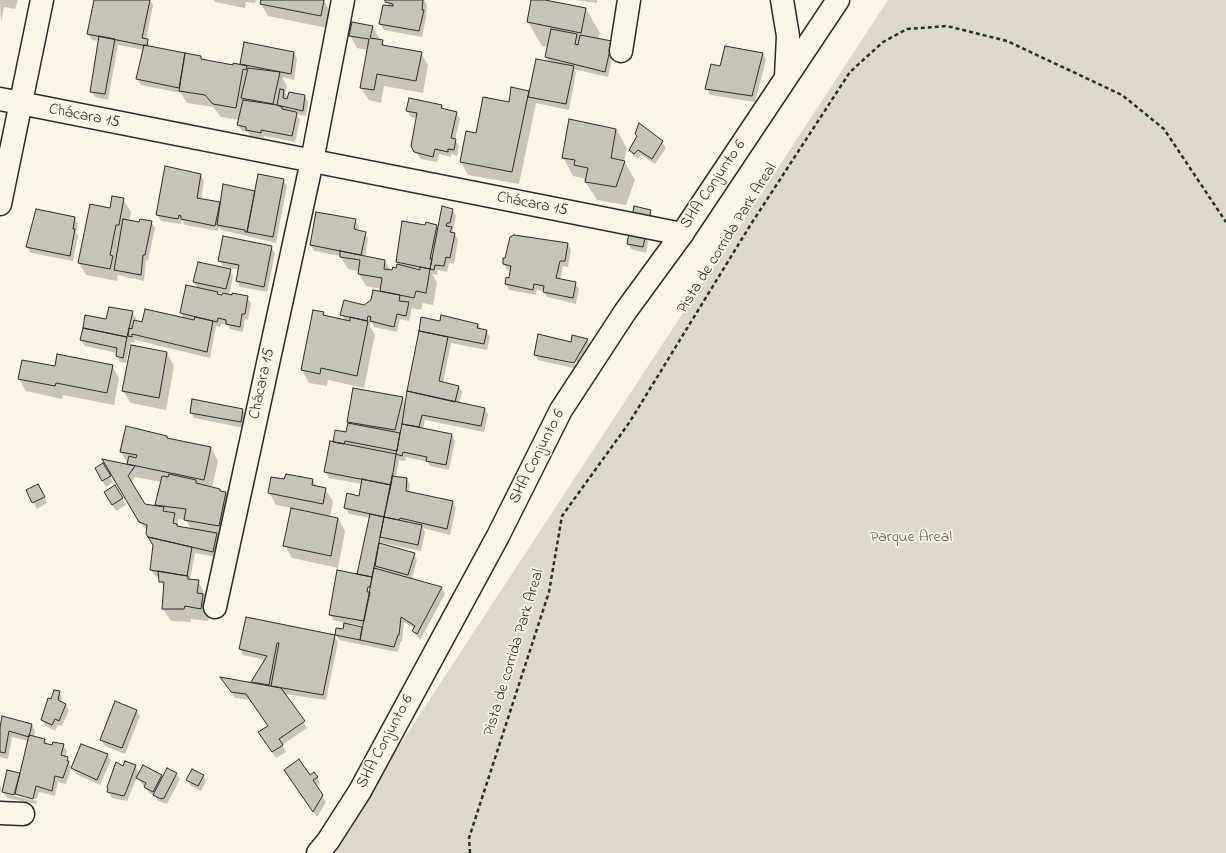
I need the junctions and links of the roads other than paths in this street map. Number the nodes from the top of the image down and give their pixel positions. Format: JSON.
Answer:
{"nodes":[{"id":1,"x":42,"y":0,"type":"edge"},
{"id":2,"x":342,"y":0,"type":"edge"},
{"id":3,"x":629,"y":0,"type":"edge"},
{"id":4,"x":782,"y":0,"type":"edge"},
{"id":5,"x":838,"y":0,"type":"edge"},
{"id":6,"x":621,"y":51,"type":"dead end"},
{"id":7,"x":786,"y":77,"type":"junction"},
{"id":8,"x":10,"y":102,"type":"edge"},
{"id":9,"x":312,"y":161,"type":"junction"},
{"id":10,"x":0,"y":204,"type":"edge"},
{"id":11,"x":682,"y":234,"type":"junction"},
{"id":12,"x":215,"y":607,"type":"dead end"},
{"id":13,"x":0,"y":813,"type":"edge"},
{"id":14,"x":23,"y":814,"type":"dead end"},
{"id":15,"x":318,"y":853,"type":"edge"}],
"edges":[{"from":1,"to":8,"type":"street"},
{"from":2,"to":9,"type":"street","name":"Chácara 15"},
{"from":3,"to":6,"type":"street"},
{"from":4,"to":7,"type":"street"},
{"from":5,"to":7,"type":"street","name":"SHA Conjunto 6"},
{"from":7,"to":11,"type":"street","name":"SHA Conjunto 6"},
{"from":8,"to":9,"type":"street","name":"Chácara 15"},
{"from":8,"to":10,"type":"street"},
{"from":9,"to":11,"type":"street","name":"Chácara 15"},
{"from":9,"to":12,"type":"street","name":"Chácara 15"},
{"from":11,"to":15,"type":"street","name":"SHA Conjunto 6"},
{"from":13,"to":14,"type":"street"}]}
